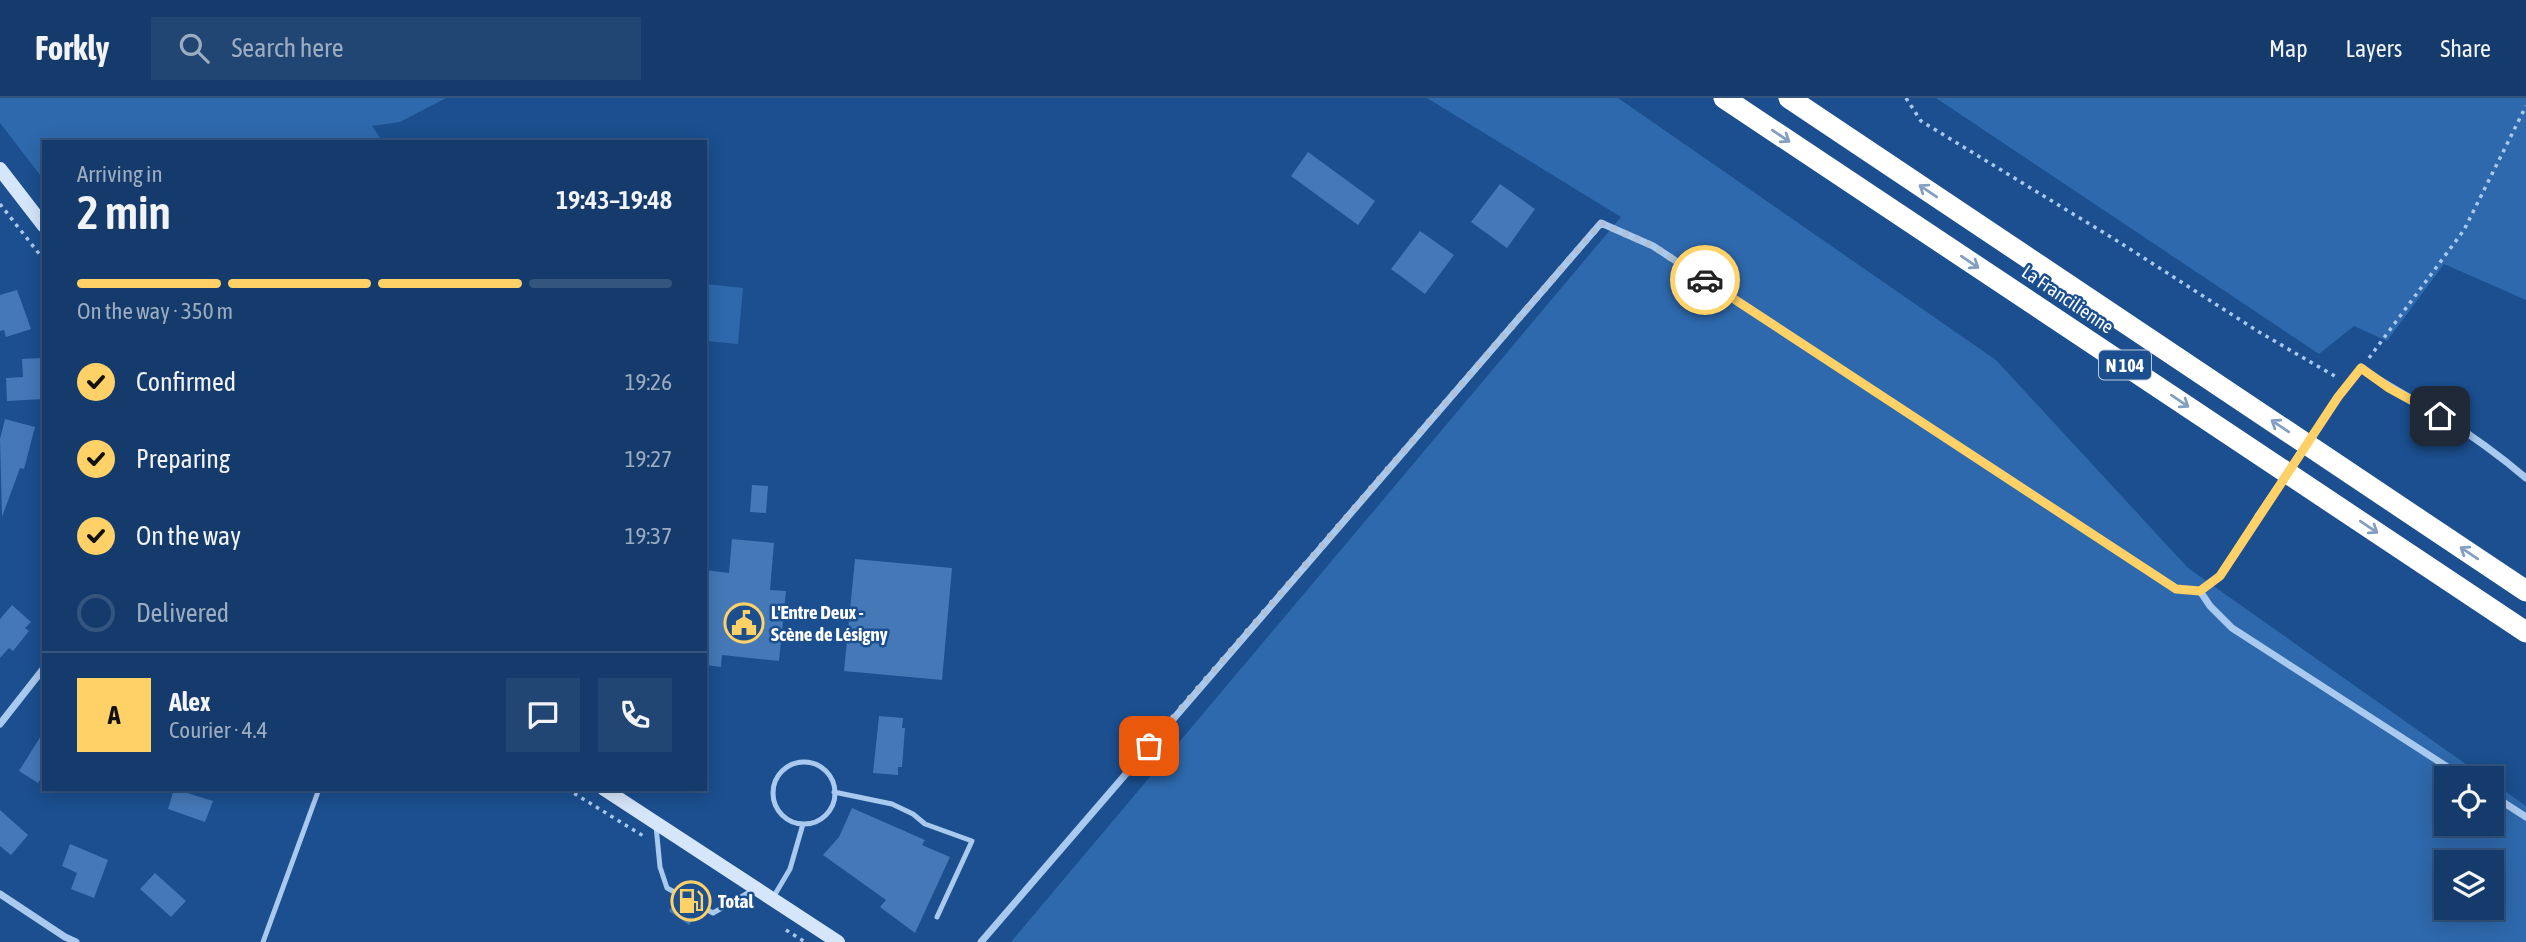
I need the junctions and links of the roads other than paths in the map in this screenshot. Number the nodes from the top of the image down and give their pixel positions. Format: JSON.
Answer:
{"nodes":[{"id":1,"x":1724,"y":98,"type":"edge"},
{"id":2,"x":1789,"y":98,"type":"edge"},
{"id":3,"x":0,"y":169,"type":"edge"},
{"id":4,"x":42,"y":223,"type":"edge"},
{"id":5,"x":2526,"y":478,"type":"edge"},
{"id":6,"x":2200,"y":591,"type":"junction"},
{"id":7,"x":2526,"y":591,"type":"edge"},
{"id":8,"x":2526,"y":632,"type":"edge"},
{"id":9,"x":42,"y":670,"type":"edge"},
{"id":10,"x":3,"y":713,"type":"edge"},
{"id":11,"x":0,"y":723,"type":"edge"},
{"id":12,"x":2446,"y":766,"type":"edge"},
{"id":13,"x":318,"y":791,"type":"edge"},
{"id":14,"x":607,"y":791,"type":"edge"},
{"id":15,"x":834,"y":792,"type":"junction"},
{"id":16,"x":2504,"y":803,"type":"edge"},
{"id":17,"x":2526,"y":817,"type":"edge"},
{"id":18,"x":656,"y":823,"type":"junction"},
{"id":19,"x":803,"y":824,"type":"junction"},
{"id":20,"x":755,"y":888,"type":"junction"},
{"id":21,"x":0,"y":894,"type":"edge"},
{"id":22,"x":772,"y":899,"type":"junction"},
{"id":23,"x":937,"y":917,"type":"dead end"},
{"id":24,"x":76,"y":942,"type":"edge"},
{"id":25,"x":263,"y":942,"type":"edge"},
{"id":26,"x":838,"y":942,"type":"edge"},
{"id":27,"x":981,"y":942,"type":"edge"}],
"edges":[{"from":1,"to":8,"type":"highway","name":"La Francilienne","number":"N 104","one_way":true},
{"from":7,"to":2,"type":"highway","name":"La Francilienne","number":"N 104","one_way":true},
{"from":3,"to":4,"type":"street"},
{"from":5,"to":6,"type":"street","bridge":true},
{"from":6,"to":12,"type":"street"},
{"from":6,"to":27,"type":"street"},
{"from":9,"to":10,"type":"street"},
{"from":10,"to":11,"type":"street"},
{"from":13,"to":25,"type":"lane"},
{"from":14,"to":18,"type":"street"},
{"from":15,"to":19,"type":"lane"},
{"from":15,"to":19,"type":"lane"},
{"from":15,"to":23,"type":"lane"},
{"from":16,"to":17,"type":"street"},
{"from":18,"to":20,"type":"street"},
{"from":18,"to":20,"type":"lane"},
{"from":19,"to":22,"type":"lane"},
{"from":20,"to":22,"type":"street"},
{"from":21,"to":24,"type":"street"},
{"from":22,"to":26,"type":"street"}]}
